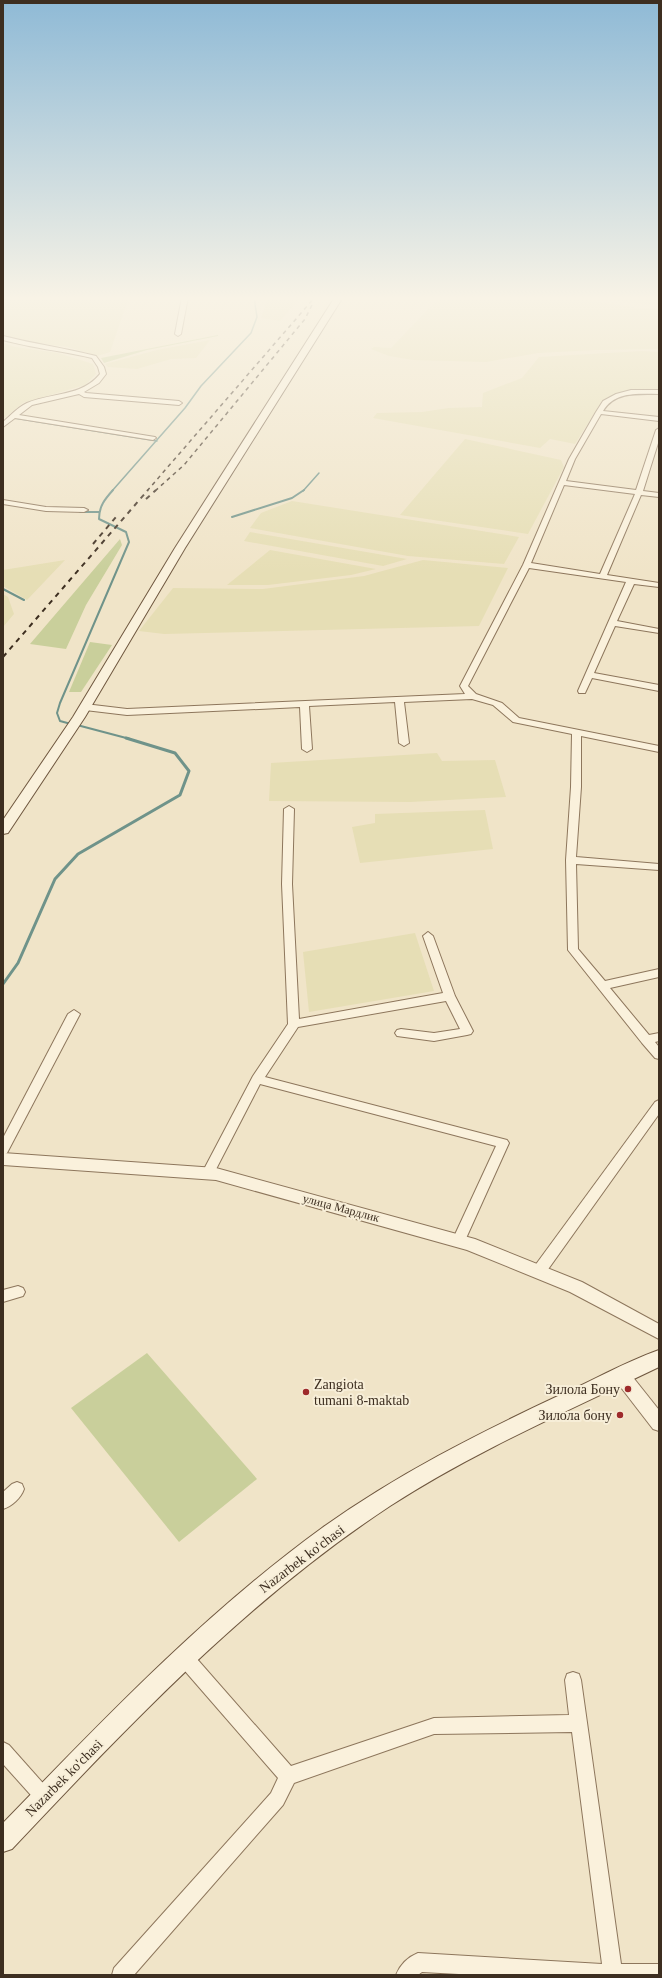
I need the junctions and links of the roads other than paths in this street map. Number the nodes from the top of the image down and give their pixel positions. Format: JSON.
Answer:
{"nodes":[{"id":1,"x":84,"y":389,"type":"edge"},
{"id":2,"x":281,"y":389,"type":"edge"},
{"id":3,"x":79,"y":391,"type":"junction"},
{"id":4,"x":659,"y":392,"type":"edge"},
{"id":5,"x":179,"y":403,"type":"dead end"},
{"id":6,"x":599,"y":412,"type":"junction"},
{"id":7,"x":14,"y":416,"type":"junction"},
{"id":8,"x":659,"y":419,"type":"edge"},
{"id":9,"x":3,"y":425,"type":"edge"},
{"id":10,"x":659,"y":430,"type":"edge"},
{"id":11,"x":153,"y":438,"type":"dead end"},
{"id":12,"x":562,"y":483,"type":"junction"},
{"id":13,"x":639,"y":492,"type":"junction"},
{"id":14,"x":659,"y":495,"type":"edge"},
{"id":15,"x":3,"y":502,"type":"edge"},
{"id":16,"x":84,"y":510,"type":"dead end"},
{"id":17,"x":527,"y":565,"type":"junction"},
{"id":18,"x":603,"y":576,"type":"junction"},
{"id":19,"x":631,"y":581,"type":"junction"},
{"id":20,"x":659,"y":586,"type":"edge"},
{"id":21,"x":612,"y":623,"type":"junction"},
{"id":22,"x":659,"y":631,"type":"edge"},
{"id":23,"x":589,"y":675,"type":"junction"},
{"id":24,"x":659,"y":688,"type":"edge"},
{"id":25,"x":582,"y":691,"type":"dead end"},
{"id":26,"x":472,"y":696,"type":"junction"},
{"id":27,"x":399,"y":700,"type":"junction"},
{"id":28,"x":304,"y":704,"type":"junction"},
{"id":29,"x":82,"y":712,"type":"junction"},
{"id":30,"x":576,"y":732,"type":"junction"},
{"id":31,"x":404,"y":743,"type":"dead end"},
{"id":32,"x":306,"y":748,"type":"dead end"},
{"id":33,"x":659,"y":749,"type":"edge"},
{"id":34,"x":289,"y":809,"type":"dead end"},
{"id":35,"x":3,"y":830,"type":"edge"},
{"id":36,"x":571,"y":860,"type":"junction"},
{"id":37,"x":659,"y":867,"type":"edge"},
{"id":38,"x":428,"y":936,"type":"dead end"},
{"id":39,"x":659,"y":973,"type":"edge"},
{"id":40,"x":601,"y":986,"type":"junction"},
{"id":41,"x":449,"y":996,"type":"junction"},
{"id":42,"x":74,"y":1014,"type":"dead end"},
{"id":43,"x":294,"y":1024,"type":"junction"},
{"id":44,"x":401,"y":1033,"type":"dead end"},
{"id":45,"x":659,"y":1037,"type":"edge"},
{"id":46,"x":646,"y":1040,"type":"junction"},
{"id":47,"x":659,"y":1056,"type":"edge"},
{"id":48,"x":257,"y":1079,"type":"junction"},
{"id":49,"x":659,"y":1104,"type":"edge"},
{"id":50,"x":3,"y":1150,"type":"edge"},
{"id":51,"x":3,"y":1159,"type":"edge"},
{"id":52,"x":208,"y":1173,"type":"junction"},
{"id":53,"x":458,"y":1241,"type":"junction"},
{"id":54,"x":539,"y":1271,"type":"junction"},
{"id":55,"x":18,"y":1292,"type":"dead end"},
{"id":56,"x":3,"y":1296,"type":"edge"},
{"id":57,"x":659,"y":1332,"type":"edge"},
{"id":58,"x":659,"y":1358,"type":"edge"},
{"id":59,"x":622,"y":1376,"type":"junction"},
{"id":60,"x":659,"y":1423,"type":"edge"},
{"id":61,"x":18,"y":1490,"type":"dead end"},
{"id":62,"x":3,"y":1502,"type":"edge"},
{"id":63,"x":184,"y":1657,"type":"junction"},
{"id":64,"x":573,"y":1680,"type":"dead end"},
{"id":65,"x":578,"y":1723,"type":"junction"},
{"id":66,"x":3,"y":1751,"type":"edge"},
{"id":67,"x":288,"y":1776,"type":"junction"},
{"id":68,"x":44,"y":1797,"type":"junction"},
{"id":69,"x":3,"y":1840,"type":"edge"},
{"id":70,"x":659,"y":1973,"type":"edge"},
{"id":71,"x":613,"y":1974,"type":"edge"},
{"id":72,"x":121,"y":1975,"type":"edge"},
{"id":73,"x":405,"y":1975,"type":"edge"}],
"edges":[{"from":1,"to":3,"type":"street"},
{"from":2,"to":29,"type":"main road"},
{"from":3,"to":5,"type":"street"},
{"from":3,"to":7,"type":"street"},
{"from":4,"to":6,"type":"street"},
{"from":6,"to":8,"type":"street"},
{"from":6,"to":12,"type":"street"},
{"from":7,"to":9,"type":"street"},
{"from":7,"to":11,"type":"street"},
{"from":10,"to":13,"type":"street"},
{"from":12,"to":13,"type":"street"},
{"from":12,"to":17,"type":"street"},
{"from":13,"to":14,"type":"street"},
{"from":13,"to":18,"type":"street"},
{"from":15,"to":16,"type":"street"},
{"from":17,"to":18,"type":"street"},
{"from":17,"to":26,"type":"street"},
{"from":18,"to":19,"type":"street"},
{"from":19,"to":20,"type":"street"},
{"from":19,"to":21,"type":"street"},
{"from":21,"to":22,"type":"street"},
{"from":21,"to":23,"type":"street"},
{"from":23,"to":24,"type":"street"},
{"from":23,"to":25,"type":"street"},
{"from":26,"to":27,"type":"street"},
{"from":26,"to":30,"type":"street"},
{"from":27,"to":28,"type":"street"},
{"from":27,"to":31,"type":"street"},
{"from":28,"to":29,"type":"street"},
{"from":28,"to":32,"type":"street"},
{"from":29,"to":35,"type":"main road"},
{"from":30,"to":33,"type":"street"},
{"from":30,"to":36,"type":"street"},
{"from":34,"to":43,"type":"street"},
{"from":36,"to":37,"type":"street"},
{"from":36,"to":40,"type":"street"},
{"from":38,"to":41,"type":"street"},
{"from":39,"to":40,"type":"street"},
{"from":40,"to":46,"type":"street"},
{"from":41,"to":43,"type":"street"},
{"from":41,"to":44,"type":"street"},
{"from":42,"to":50,"type":"street"},
{"from":43,"to":48,"type":"street"},
{"from":45,"to":46,"type":"street"},
{"from":46,"to":47,"type":"street"},
{"from":48,"to":52,"type":"street"},
{"from":48,"to":53,"type":"street"},
{"from":49,"to":54,"type":"street"},
{"from":51,"to":52,"type":"street","name":"улица Мардлик"},
{"from":52,"to":53,"type":"street","name":"улица Мардлик"},
{"from":53,"to":54,"type":"street","name":"улица Мардлик"},
{"from":54,"to":57,"type":"street","name":"улица Мардлик"},
{"from":55,"to":56,"type":"street"},
{"from":58,"to":59,"type":"main road","name":"Nazarbek ko'chasi"},
{"from":59,"to":60,"type":"street"},
{"from":59,"to":63,"type":"main road","name":"Nazarbek ko'chasi"},
{"from":61,"to":62,"type":"street"},
{"from":63,"to":67,"type":"street"},
{"from":63,"to":68,"type":"main road","name":"Nazarbek ko'chasi"},
{"from":64,"to":65,"type":"street"},
{"from":65,"to":67,"type":"street"},
{"from":65,"to":71,"type":"street"},
{"from":66,"to":68,"type":"street"},
{"from":67,"to":72,"type":"street"},
{"from":68,"to":69,"type":"main road","name":"Nazarbek ko'chasi"},
{"from":70,"to":71,"type":"street"},
{"from":71,"to":73,"type":"street"}]}
